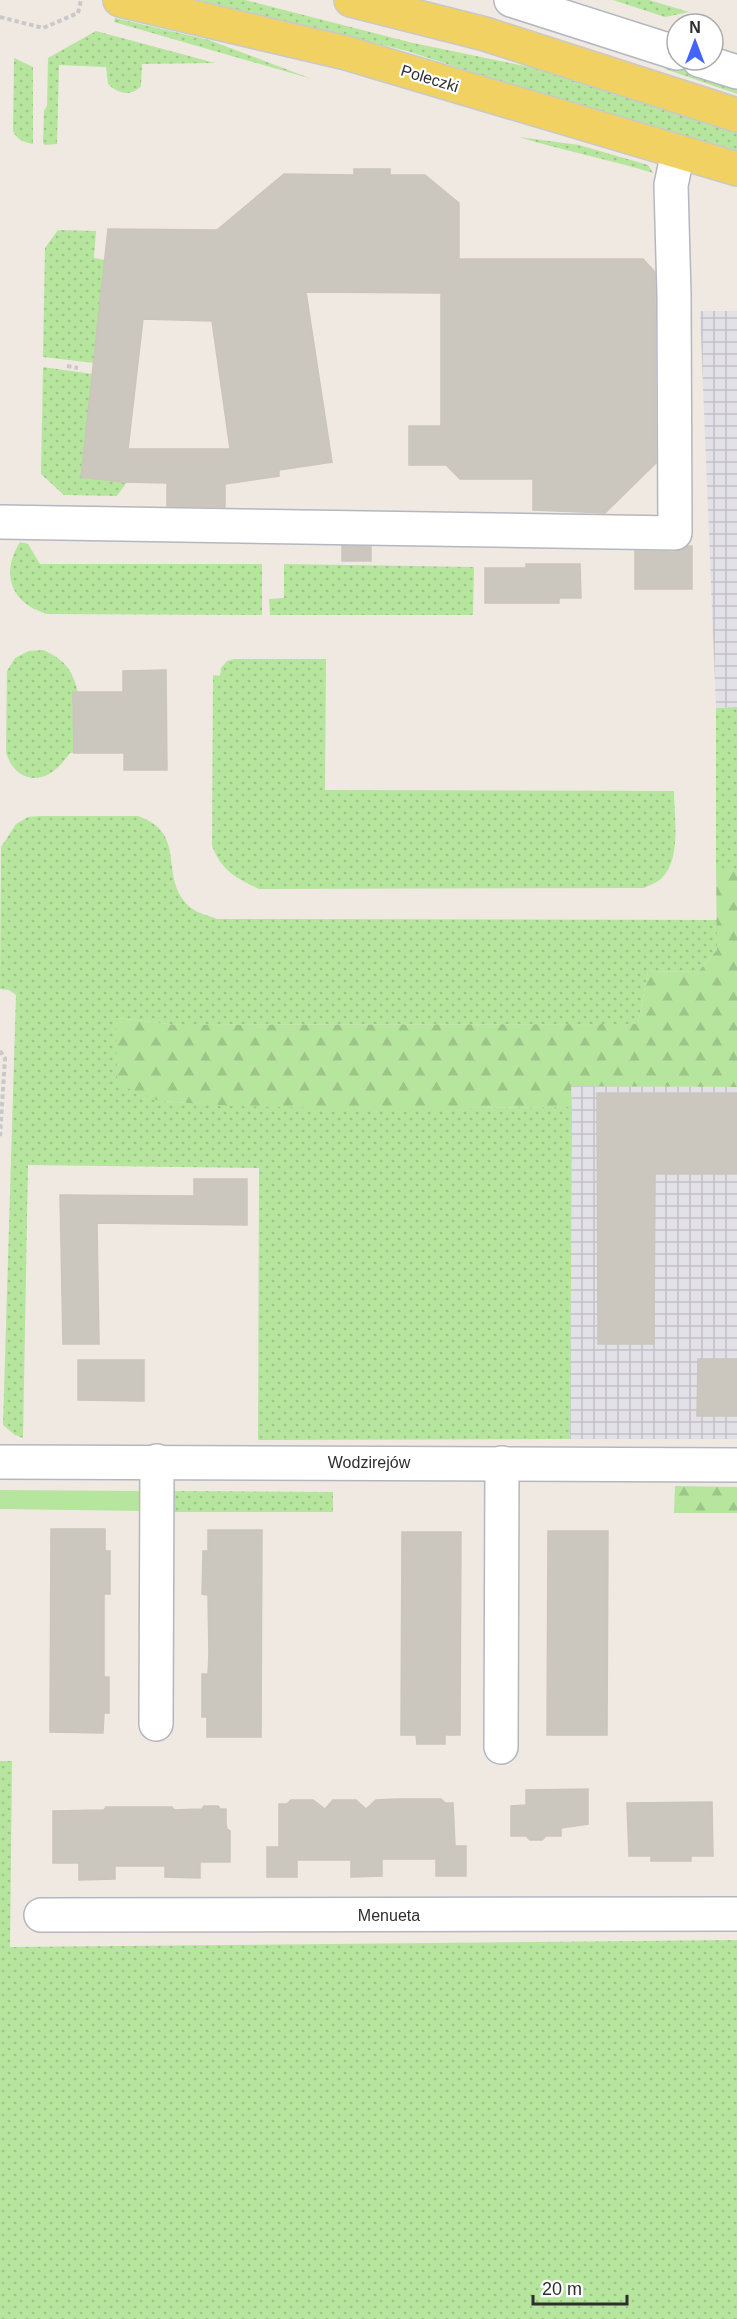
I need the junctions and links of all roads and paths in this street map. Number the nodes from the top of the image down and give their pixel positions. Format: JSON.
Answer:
{"nodes":[{"id":1,"x":81,"y":0,"type":"edge"},
{"id":2,"x":120,"y":0,"type":"edge"},
{"id":3,"x":351,"y":0,"type":"edge"},
{"id":4,"x":511,"y":0,"type":"edge"},
{"id":5,"x":0,"y":17,"type":"edge"},
{"id":6,"x":665,"y":49,"type":"edge"},
{"id":7,"x":737,"y":114,"type":"edge"},
{"id":8,"x":678,"y":152,"type":"junction"},
{"id":9,"x":737,"y":169,"type":"edge"},
{"id":10,"x":68,"y":366,"type":"dead end"},
{"id":11,"x":78,"y":368,"type":"dead end"},
{"id":12,"x":0,"y":522,"type":"edge"},
{"id":13,"x":0,"y":1051,"type":"edge"},
{"id":14,"x":0,"y":1137,"type":"edge"},
{"id":15,"x":157,"y":1461,"type":"junction"},
{"id":16,"x":0,"y":1462,"type":"edge"},
{"id":17,"x":502,"y":1463,"type":"junction"},
{"id":18,"x":737,"y":1465,"type":"edge"},
{"id":19,"x":156,"y":1724,"type":"dead end"},
{"id":20,"x":501,"y":1747,"type":"dead end"},
{"id":21,"x":737,"y":1914,"type":"edge"},
{"id":22,"x":41,"y":1916,"type":"dead end"}],
"edges":[{"from":1,"to":5,"type":"path"},
{"from":2,"to":8,"type":"main road","name":"Poleczki"},
{"from":3,"to":7,"type":"main road"},
{"from":4,"to":6,"type":"street"},
{"from":8,"to":9,"type":"main road","name":"Poleczki"},
{"from":8,"to":12,"type":"street"},
{"from":10,"to":11,"type":"path"},
{"from":13,"to":14,"type":"path"},
{"from":15,"to":16,"type":"street","name":"Wodzirejów"},
{"from":15,"to":17,"type":"street","name":"Wodzirejów"},
{"from":15,"to":19,"type":"street"},
{"from":17,"to":18,"type":"street","name":"Wodzirejów"},
{"from":17,"to":20,"type":"street"},
{"from":21,"to":22,"type":"street","name":"Menueta"}]}
